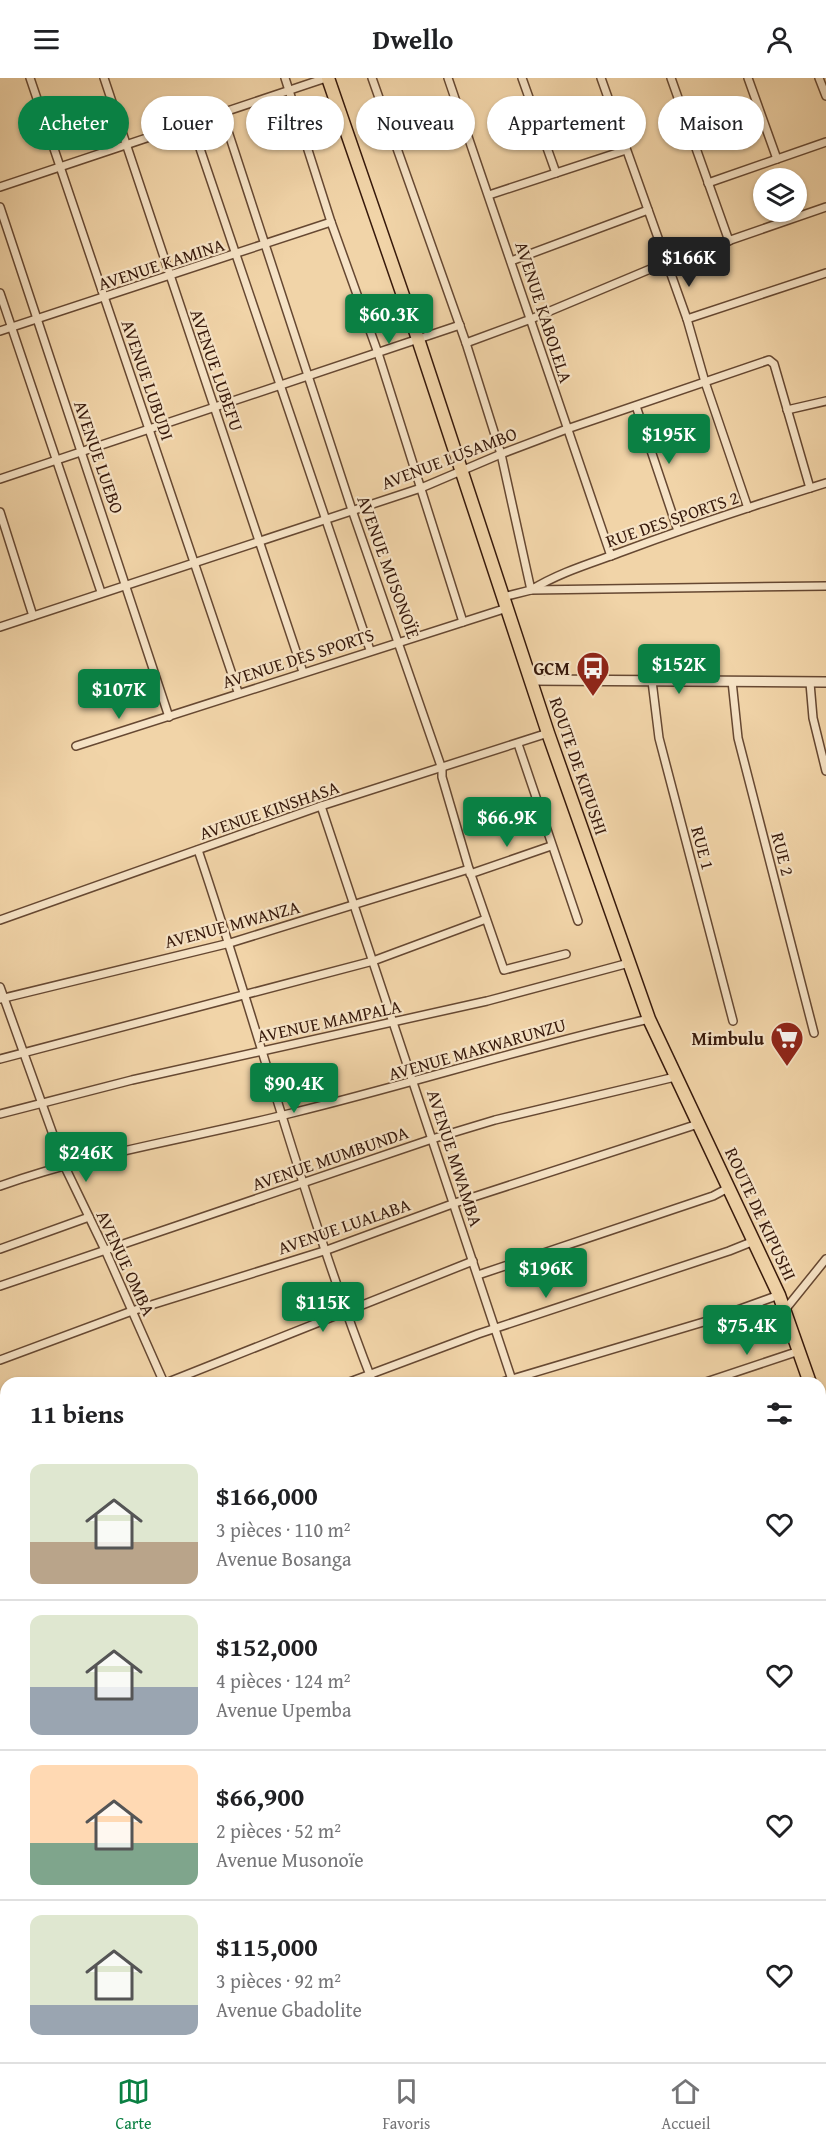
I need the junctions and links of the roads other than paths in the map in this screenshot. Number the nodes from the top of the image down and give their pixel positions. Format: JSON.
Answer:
{"nodes":[{"id":1,"x":30,"y":78,"type":"edge"},
{"id":2,"x":104,"y":78,"type":"edge"},
{"id":3,"x":285,"y":78,"type":"edge"},
{"id":4,"x":327,"y":78,"type":"edge"},
{"id":5,"x":372,"y":78,"type":"edge"},
{"id":6,"x":448,"y":78,"type":"edge"},
{"id":7,"x":522,"y":78,"type":"edge"},
{"id":8,"x":601,"y":78,"type":"edge"},
{"id":9,"x":671,"y":78,"type":"edge"},
{"id":10,"x":748,"y":78,"type":"edge"},
{"id":11,"x":819,"y":78,"type":"edge"},
{"id":12,"x":290,"y":90,"type":"junction"},
{"id":13,"x":110,"y":96,"type":"edge"},
{"id":14,"x":607,"y":96,"type":"edge"},
{"id":15,"x":826,"y":96,"type":"edge"},
{"id":16,"x":234,"y":109,"type":"edge"},
{"id":17,"x":826,"y":142,"type":"edge"},
{"id":18,"x":107,"y":150,"type":"edge"},
{"id":19,"x":127,"y":150,"type":"edge"},
{"id":20,"x":200,"y":150,"type":"edge"},
{"id":21,"x":234,"y":150,"type":"edge"},
{"id":22,"x":626,"y":150,"type":"joint"},
{"id":23,"x":777,"y":159,"type":"junction"},
{"id":24,"x":60,"y":166,"type":"junction"},
{"id":25,"x":556,"y":173,"type":"junction"},
{"id":26,"x":708,"y":183,"type":"junction"},
{"id":27,"x":0,"y":187,"type":"edge"},
{"id":28,"x":489,"y":195,"type":"junction"},
{"id":29,"x":0,"y":207,"type":"edge"},
{"id":30,"x":826,"y":207,"type":"edge"},
{"id":31,"x":648,"y":210,"type":"junction"},
{"id":32,"x":331,"y":222,"type":"junction"},
{"id":33,"x":729,"y":241,"type":"junction"},
{"id":34,"x":265,"y":245,"type":"junction"},
{"id":35,"x":235,"y":255,"type":"junction"},
{"id":36,"x":511,"y":261,"type":"junction"},
{"id":37,"x":667,"y":262,"type":"junction"},
{"id":38,"x":826,"y":273,"type":"edge"},
{"id":39,"x":169,"y":277,"type":"junction"},
{"id":40,"x":0,"y":293,"type":"edge"},
{"id":41,"x":104,"y":298,"type":"junction"},
{"id":42,"x":531,"y":319,"type":"junction"},
{"id":43,"x":687,"y":319,"type":"junction"},
{"id":44,"x":37,"y":320,"type":"junction"},
{"id":45,"x":460,"y":325,"type":"junction"},
{"id":46,"x":11,"y":328,"type":"junction"},
{"id":47,"x":0,"y":331,"type":"edge"},
{"id":48,"x":418,"y":339,"type":"junction"},
{"id":49,"x":466,"y":343,"type":"junction"},
{"id":50,"x":378,"y":353,"type":"junction"},
{"id":51,"x":309,"y":376,"type":"junction"},
{"id":52,"x":705,"y":382,"type":"junction"},
{"id":53,"x":282,"y":386,"type":"junction"},
{"id":54,"x":826,"y":401,"type":"edge"},
{"id":55,"x":636,"y":406,"type":"junction"},
{"id":56,"x":215,"y":407,"type":"junction"},
{"id":57,"x":786,"y":410,"type":"junction"},
{"id":58,"x":149,"y":428,"type":"junction"},
{"id":59,"x":567,"y":429,"type":"junction"},
{"id":60,"x":80,"y":450,"type":"junction"},
{"id":61,"x":501,"y":454,"type":"junction"},
{"id":62,"x":56,"y":459,"type":"junction"},
{"id":63,"x":462,"y":471,"type":"junction"},
{"id":64,"x":0,"y":479,"type":"edge"},
{"id":65,"x":826,"y":483,"type":"edge"},
{"id":66,"x":421,"y":488,"type":"junction"},
{"id":67,"x":810,"y":488,"type":"junction"},
{"id":68,"x":748,"y":508,"type":"junction"},
{"id":69,"x":352,"y":510,"type":"junction"},
{"id":70,"x":0,"y":512,"type":"edge"},
{"id":71,"x":327,"y":518,"type":"junction"},
{"id":72,"x":678,"y":531,"type":"junction"},
{"id":73,"x":260,"y":541,"type":"junction"},
{"id":74,"x":611,"y":556,"type":"junction"},
{"id":75,"x":194,"y":562,"type":"junction"},
{"id":76,"x":128,"y":586,"type":"junction"},
{"id":77,"x":826,"y":586,"type":"edge"},
{"id":78,"x":531,"y":590,"type":"junction"},
{"id":79,"x":101,"y":592,"type":"junction"},
{"id":80,"x":505,"y":602,"type":"junction"},
{"id":81,"x":33,"y":616,"type":"junction"},
{"id":82,"x":463,"y":622,"type":"junction"},
{"id":83,"x":0,"y":627,"type":"edge"},
{"id":84,"x":399,"y":641,"type":"junction"},
{"id":85,"x":370,"y":650,"type":"junction"},
{"id":86,"x":303,"y":672,"type":"junction"},
{"id":87,"x":531,"y":680,"type":"junction"},
{"id":88,"x":652,"y":681,"type":"junction"},
{"id":89,"x":732,"y":681,"type":"junction"},
{"id":90,"x":810,"y":682,"type":"junction"},
{"id":91,"x":826,"y":682,"type":"edge"},
{"id":92,"x":238,"y":692,"type":"junction"},
{"id":93,"x":169,"y":717,"type":"junction"},
{"id":94,"x":548,"y":733,"type":"junction"},
{"id":95,"x":518,"y":744,"type":"junction"},
{"id":96,"x":76,"y":746,"type":"dead end"},
{"id":97,"x":442,"y":769,"type":"junction"},
{"id":98,"x":826,"y":771,"type":"edge"},
{"id":99,"x":321,"y":806,"type":"junction"},
{"id":100,"x":551,"y":846,"type":"junction"},
{"id":101,"x":198,"y":850,"type":"junction"},
{"id":102,"x":469,"y":872,"type":"junction"},
{"id":103,"x":353,"y":906,"type":"junction"},
{"id":104,"x":486,"y":919,"type":"junction"},
{"id":105,"x":0,"y":920,"type":"edge"},
{"id":106,"x":578,"y":921,"type":"dead end"},
{"id":107,"x":230,"y":943,"type":"junction"},
{"id":108,"x":566,"y":954,"type":"dead end"},
{"id":109,"x":373,"y":961,"type":"junction"},
{"id":110,"x":629,"y":963,"type":"junction"},
{"id":111,"x":0,"y":987,"type":"edge"},
{"id":112,"x":245,"y":997,"type":"junction"},
{"id":113,"x":2,"y":998,"type":"edge"},
{"id":114,"x":649,"y":1019,"type":"junction"},
{"id":115,"x":733,"y":1021,"type":"dead end"},
{"id":116,"x":392,"y":1023,"type":"junction"},
{"id":117,"x":814,"y":1033,"type":"dead end"},
{"id":118,"x":261,"y":1051,"type":"junction"},
{"id":119,"x":23,"y":1053,"type":"junction"},
{"id":120,"x":0,"y":1059,"type":"edge"},
{"id":121,"x":675,"y":1077,"type":"junction"},
{"id":122,"x":414,"y":1083,"type":"junction"},
{"id":123,"x":39,"y":1102,"type":"junction"},
{"id":124,"x":0,"y":1114,"type":"edge"},
{"id":125,"x":281,"y":1116,"type":"junction"},
{"id":126,"x":698,"y":1124,"type":"junction"},
{"id":127,"x":432,"y":1139,"type":"junction"},
{"id":128,"x":64,"y":1166,"type":"junction"},
{"id":129,"x":303,"y":1182,"type":"junction"},
{"id":130,"x":0,"y":1186,"type":"edge"},
{"id":131,"x":730,"y":1187,"type":"junction"},
{"id":132,"x":455,"y":1203,"type":"junction"},
{"id":133,"x":89,"y":1217,"type":"junction"},
{"id":134,"x":754,"y":1240,"type":"junction"},
{"id":135,"x":0,"y":1249,"type":"edge"},
{"id":136,"x":327,"y":1250,"type":"junction"},
{"id":137,"x":106,"y":1252,"type":"junction"},
{"id":138,"x":826,"y":1259,"type":"edge"},
{"id":139,"x":473,"y":1261,"type":"junction"},
{"id":140,"x":478,"y":1275,"type":"junction"},
{"id":141,"x":0,"y":1286,"type":"edge"},
{"id":142,"x":779,"y":1295,"type":"junction"},
{"id":143,"x":346,"y":1310,"type":"junction"},
{"id":144,"x":132,"y":1311,"type":"junction"},
{"id":145,"x":784,"y":1311,"type":"junction"},
{"id":146,"x":496,"y":1329,"type":"junction"},
{"id":147,"x":799,"y":1351,"type":"junction"},
{"id":148,"x":0,"y":1360,"type":"edge"},
{"id":149,"x":370,"y":1375,"type":"junction"},
{"id":150,"x":162,"y":1377,"type":"edge"},
{"id":151,"x":180,"y":1377,"type":"edge"},
{"id":152,"x":364,"y":1377,"type":"edge"},
{"id":153,"x":511,"y":1377,"type":"edge"},
{"id":154,"x":525,"y":1377,"type":"edge"},
{"id":155,"x":721,"y":1377,"type":"edge"},
{"id":156,"x":808,"y":1377,"type":"edge"}],
"edges":[{"from":1,"to":24,"type":"street","name":"AVENUE LUBUDI"},
{"from":2,"to":13,"type":"street","name":"AVENUE LUBEFU"},
{"from":3,"to":12,"type":"street"},
{"from":4,"to":12,"type":"street"},
{"from":4,"to":48,"type":"highway","name":"ROUTE DE KIPUSHI"},
{"from":5,"to":45,"type":"street"},
{"from":6,"to":28,"type":"street","name":"AVENUE KABOLELA"},
{"from":7,"to":25,"type":"street"},
{"from":8,"to":14,"type":"street"},
{"from":9,"to":26,"type":"street"},
{"from":10,"to":23,"type":"street"},
{"from":11,"to":15,"type":"street"},
{"from":12,"to":16,"type":"street"},
{"from":12,"to":32,"type":"street"},
{"from":17,"to":23,"type":"street"},
{"from":18,"to":24,"type":"street"},
{"from":19,"to":39,"type":"street","name":"AVENUE LUBEFU"},
{"from":20,"to":35,"type":"street"},
{"from":21,"to":34,"type":"street","name":"AVENUE MUSONOÏE"},
{"from":22,"to":25,"type":"street"},
{"from":22,"to":31,"type":"street"},
{"from":23,"to":26,"type":"street"},
{"from":24,"to":27,"type":"street"},
{"from":24,"to":41,"type":"street","name":"AVENUE LUBUDI"},
{"from":25,"to":28,"type":"street"},
{"from":26,"to":33,"type":"street"},
{"from":28,"to":36,"type":"street","name":"AVENUE KABOLELA"},
{"from":29,"to":44,"type":"street","name":"AVENUE LUEBO"},
{"from":30,"to":33,"type":"street"},
{"from":31,"to":36,"type":"street"},
{"from":31,"to":37,"type":"street"},
{"from":32,"to":34,"type":"street","name":"AVENUE KAMINA"},
{"from":32,"to":50,"type":"street"},
{"from":33,"to":37,"type":"street"},
{"from":34,"to":35,"type":"street","name":"AVENUE KAMINA"},
{"from":34,"to":51,"type":"street","name":"AVENUE MUSONOÏE"},
{"from":35,"to":39,"type":"street","name":"AVENUE KAMINA"},
{"from":35,"to":53,"type":"street"},
{"from":36,"to":42,"type":"street","name":"AVENUE KABOLELA"},
{"from":37,"to":42,"type":"street"},
{"from":37,"to":43,"type":"street"},
{"from":38,"to":43,"type":"street"},
{"from":39,"to":41,"type":"street","name":"AVENUE KAMINA"},
{"from":39,"to":56,"type":"street","name":"AVENUE LUBEFU"},
{"from":40,"to":46,"type":"street"},
{"from":41,"to":44,"type":"street","name":"AVENUE KAMINA"},
{"from":41,"to":58,"type":"street","name":"AVENUE LUBUDI"},
{"from":42,"to":49,"type":"street"},
{"from":42,"to":59,"type":"street","name":"AVENUE KABOLELA"},
{"from":43,"to":52,"type":"street"},
{"from":44,"to":46,"type":"street","name":"AVENUE KAMINA"},
{"from":44,"to":60,"type":"street","name":"AVENUE LUEBO"},
{"from":45,"to":48,"type":"street"},
{"from":45,"to":49,"type":"street"},
{"from":46,"to":47,"type":"street","name":"AVENUE KAMINA"},
{"from":46,"to":62,"type":"street"},
{"from":48,"to":50,"type":"street"},
{"from":48,"to":63,"type":"highway","name":"ROUTE DE KIPUSHI"},
{"from":49,"to":61,"type":"street"},
{"from":50,"to":51,"type":"street"},
{"from":50,"to":66,"type":"street"},
{"from":51,"to":53,"type":"street"},
{"from":51,"to":69,"type":"street","name":"AVENUE MUSONOÏE"},
{"from":52,"to":55,"type":"street","name":"AVENUE LUSAMBO"},
{"from":52,"to":57,"type":"street","name":"AVENUE LUSAMBO"},
{"from":52,"to":68,"type":"street"},
{"from":53,"to":56,"type":"street"},
{"from":53,"to":71,"type":"street"},
{"from":54,"to":57,"type":"street"},
{"from":55,"to":59,"type":"street","name":"AVENUE LUSAMBO"},
{"from":55,"to":72,"type":"street"},
{"from":56,"to":58,"type":"street"},
{"from":56,"to":73,"type":"street","name":"AVENUE LUBEFU"},
{"from":57,"to":67,"type":"street"},
{"from":58,"to":60,"type":"street"},
{"from":58,"to":75,"type":"street","name":"AVENUE LUBUDI"},
{"from":59,"to":61,"type":"street","name":"AVENUE LUSAMBO"},
{"from":59,"to":74,"type":"street","name":"AVENUE KABOLELA"},
{"from":60,"to":62,"type":"street"},
{"from":60,"to":76,"type":"street","name":"AVENUE LUEBO"},
{"from":61,"to":63,"type":"street","name":"AVENUE LUSAMBO"},
{"from":61,"to":78,"type":"street"},
{"from":62,"to":64,"type":"street"},
{"from":62,"to":79,"type":"street"},
{"from":63,"to":66,"type":"street","name":"AVENUE LUSAMBO"},
{"from":63,"to":80,"type":"highway","name":"ROUTE DE KIPUSHI"},
{"from":65,"to":67,"type":"street","name":"RUE DES SPORTS 2"},
{"from":66,"to":69,"type":"street","name":"AVENUE LUSAMBO"},
{"from":66,"to":82,"type":"street"},
{"from":67,"to":68,"type":"street","name":"RUE DES SPORTS 2"},
{"from":68,"to":72,"type":"street","name":"RUE DES SPORTS 2"},
{"from":69,"to":71,"type":"street","name":"AVENUE LUSAMBO"},
{"from":69,"to":84,"type":"street","name":"AVENUE MUSONOÏE"},
{"from":70,"to":81,"type":"street"},
{"from":71,"to":73,"type":"street","name":"AVENUE LUSAMBO"},
{"from":71,"to":85,"type":"street"},
{"from":72,"to":74,"type":"street","name":"RUE DES SPORTS 2"},
{"from":73,"to":75,"type":"street","name":"AVENUE LUSAMBO"},
{"from":73,"to":86,"type":"street","name":"AVENUE LUBEFU"},
{"from":74,"to":78,"type":"street","name":"RUE DES SPORTS 2"},
{"from":75,"to":76,"type":"street","name":"AVENUE LUSAMBO"},
{"from":75,"to":92,"type":"street","name":"AVENUE LUBUDI"},
{"from":76,"to":79,"type":"street","name":"AVENUE LUSAMBO"},
{"from":76,"to":93,"type":"street","name":"AVENUE LUEBO"},
{"from":77,"to":78,"type":"street","name":"AVENUE DES SPORTS"},
{"from":78,"to":80,"type":"street","name":"AVENUE DES SPORTS"},
{"from":79,"to":81,"type":"street","name":"AVENUE LUSAMBO"},
{"from":80,"to":82,"type":"street","name":"AVENUE DES SPORTS"},
{"from":80,"to":87,"type":"highway","name":"ROUTE DE KIPUSHI"},
{"from":81,"to":83,"type":"street","name":"AVENUE LUSAMBO"},
{"from":82,"to":84,"type":"street","name":"AVENUE DES SPORTS"},
{"from":84,"to":85,"type":"street","name":"AVENUE DES SPORTS"},
{"from":84,"to":97,"type":"street","name":"AVENUE MUSONOÏE"},
{"from":85,"to":86,"type":"street","name":"AVENUE DES SPORTS"},
{"from":86,"to":92,"type":"street","name":"AVENUE DES SPORTS"},
{"from":87,"to":88,"type":"street"},
{"from":87,"to":94,"type":"highway","name":"ROUTE DE KIPUSHI"},
{"from":88,"to":89,"type":"street"},
{"from":88,"to":115,"type":"street","name":"RUE 1"},
{"from":89,"to":90,"type":"street"},
{"from":89,"to":117,"type":"street","name":"RUE 2"},
{"from":90,"to":91,"type":"street"},
{"from":90,"to":98,"type":"street"},
{"from":92,"to":93,"type":"street","name":"AVENUE DES SPORTS"},
{"from":93,"to":96,"type":"street","name":"AVENUE DES SPORTS"},
{"from":94,"to":95,"type":"street","name":"AVENUE KINSHASA"},
{"from":94,"to":110,"type":"highway","name":"ROUTE DE KIPUSHI"},
{"from":95,"to":97,"type":"street","name":"AVENUE KINSHASA"},
{"from":95,"to":100,"type":"street"},
{"from":97,"to":99,"type":"street","name":"AVENUE KINSHASA"},
{"from":97,"to":102,"type":"street","name":"AVENUE MUSONOÏE"},
{"from":99,"to":101,"type":"street","name":"AVENUE KINSHASA"},
{"from":99,"to":103,"type":"street","name":"AVENUE MWAMBA"},
{"from":100,"to":102,"type":"street","name":"AVENUE MWANZA"},
{"from":100,"to":106,"type":"street"},
{"from":101,"to":105,"type":"street","name":"AVENUE KINSHASA"},
{"from":101,"to":107,"type":"street"},
{"from":102,"to":103,"type":"street","name":"AVENUE MWANZA"},
{"from":102,"to":104,"type":"street","name":"AVENUE MUSONOÏE"},
{"from":103,"to":107,"type":"street","name":"AVENUE MWANZA"},
{"from":103,"to":109,"type":"street","name":"AVENUE MWAMBA"},
{"from":104,"to":108,"type":"street","name":"AVENUE MUSONOÏE"},
{"from":104,"to":109,"type":"street"},
{"from":107,"to":112,"type":"street"},
{"from":107,"to":113,"type":"street","name":"AVENUE MWANZA"},
{"from":109,"to":112,"type":"street"},
{"from":109,"to":116,"type":"street","name":"AVENUE MWAMBA"},
{"from":110,"to":114,"type":"highway","name":"ROUTE DE KIPUSHI"},
{"from":110,"to":116,"type":"street","name":"AVENUE MAMPALA"},
{"from":111,"to":113,"type":"street","name":"AVENUE OMBA"},
{"from":112,"to":118,"type":"street"},
{"from":112,"to":119,"type":"street"},
{"from":113,"to":119,"type":"street","name":"AVENUE OMBA"},
{"from":114,"to":121,"type":"highway","name":"ROUTE DE KIPUSHI"},
{"from":114,"to":122,"type":"street","name":"AVENUE MAKWARUNZU"},
{"from":116,"to":118,"type":"street","name":"AVENUE MAMPALA"},
{"from":116,"to":122,"type":"street","name":"AVENUE MWAMBA"},
{"from":118,"to":123,"type":"street","name":"AVENUE MAMPALA"},
{"from":118,"to":125,"type":"street"},
{"from":119,"to":120,"type":"street"},
{"from":119,"to":123,"type":"street","name":"AVENUE OMBA"},
{"from":121,"to":126,"type":"highway","name":"ROUTE DE KIPUSHI"},
{"from":121,"to":127,"type":"street","name":"AVENUE MUMBUNDA"},
{"from":122,"to":125,"type":"street","name":"AVENUE MAKWARUNZU"},
{"from":122,"to":127,"type":"street","name":"AVENUE MWAMBA"},
{"from":123,"to":124,"type":"street","name":"AVENUE MAMPALA"},
{"from":123,"to":128,"type":"street","name":"AVENUE OMBA"},
{"from":125,"to":128,"type":"street","name":"AVENUE MAKWARUNZU"},
{"from":125,"to":129,"type":"street"},
{"from":126,"to":131,"type":"highway","name":"ROUTE DE KIPUSHI"},
{"from":126,"to":132,"type":"street","name":"AVENUE LUALABA"},
{"from":127,"to":129,"type":"street","name":"AVENUE MUMBUNDA"},
{"from":127,"to":132,"type":"street","name":"AVENUE MWAMBA"},
{"from":128,"to":130,"type":"street","name":"AVENUE MAKWARUNZU"},
{"from":128,"to":133,"type":"street","name":"AVENUE OMBA"},
{"from":129,"to":136,"type":"street"},
{"from":129,"to":137,"type":"street","name":"AVENUE MUMBUNDA"},
{"from":131,"to":134,"type":"highway","name":"ROUTE DE KIPUSHI"},
{"from":131,"to":140,"type":"street"},
{"from":132,"to":136,"type":"street","name":"AVENUE LUALABA"},
{"from":132,"to":139,"type":"street","name":"AVENUE MWAMBA"},
{"from":133,"to":135,"type":"street"},
{"from":133,"to":137,"type":"street","name":"AVENUE OMBA"},
{"from":134,"to":142,"type":"highway","name":"ROUTE DE KIPUSHI"},
{"from":134,"to":146,"type":"street"},
{"from":136,"to":143,"type":"street"},
{"from":136,"to":144,"type":"street","name":"AVENUE LUALABA"},
{"from":137,"to":141,"type":"street","name":"AVENUE MUMBUNDA"},
{"from":137,"to":144,"type":"street","name":"AVENUE OMBA"},
{"from":138,"to":145,"type":"street"},
{"from":139,"to":140,"type":"street","name":"AVENUE MWAMBA"},
{"from":139,"to":143,"type":"street"},
{"from":140,"to":146,"type":"street","name":"AVENUE MWAMBA"},
{"from":142,"to":145,"type":"highway","name":"ROUTE DE KIPUSHI"},
{"from":142,"to":154,"type":"street"},
{"from":143,"to":149,"type":"street"},
{"from":143,"to":151,"type":"street"},
{"from":144,"to":148,"type":"street","name":"AVENUE LUALABA"},
{"from":144,"to":150,"type":"street","name":"AVENUE OMBA"},
{"from":145,"to":147,"type":"highway","name":"ROUTE DE KIPUSHI"},
{"from":146,"to":149,"type":"street"},
{"from":146,"to":153,"type":"street","name":"AVENUE MWAMBA"},
{"from":147,"to":155,"type":"street"},
{"from":147,"to":156,"type":"highway","name":"ROUTE DE KIPUSHI"},
{"from":149,"to":152,"type":"street"}]}
